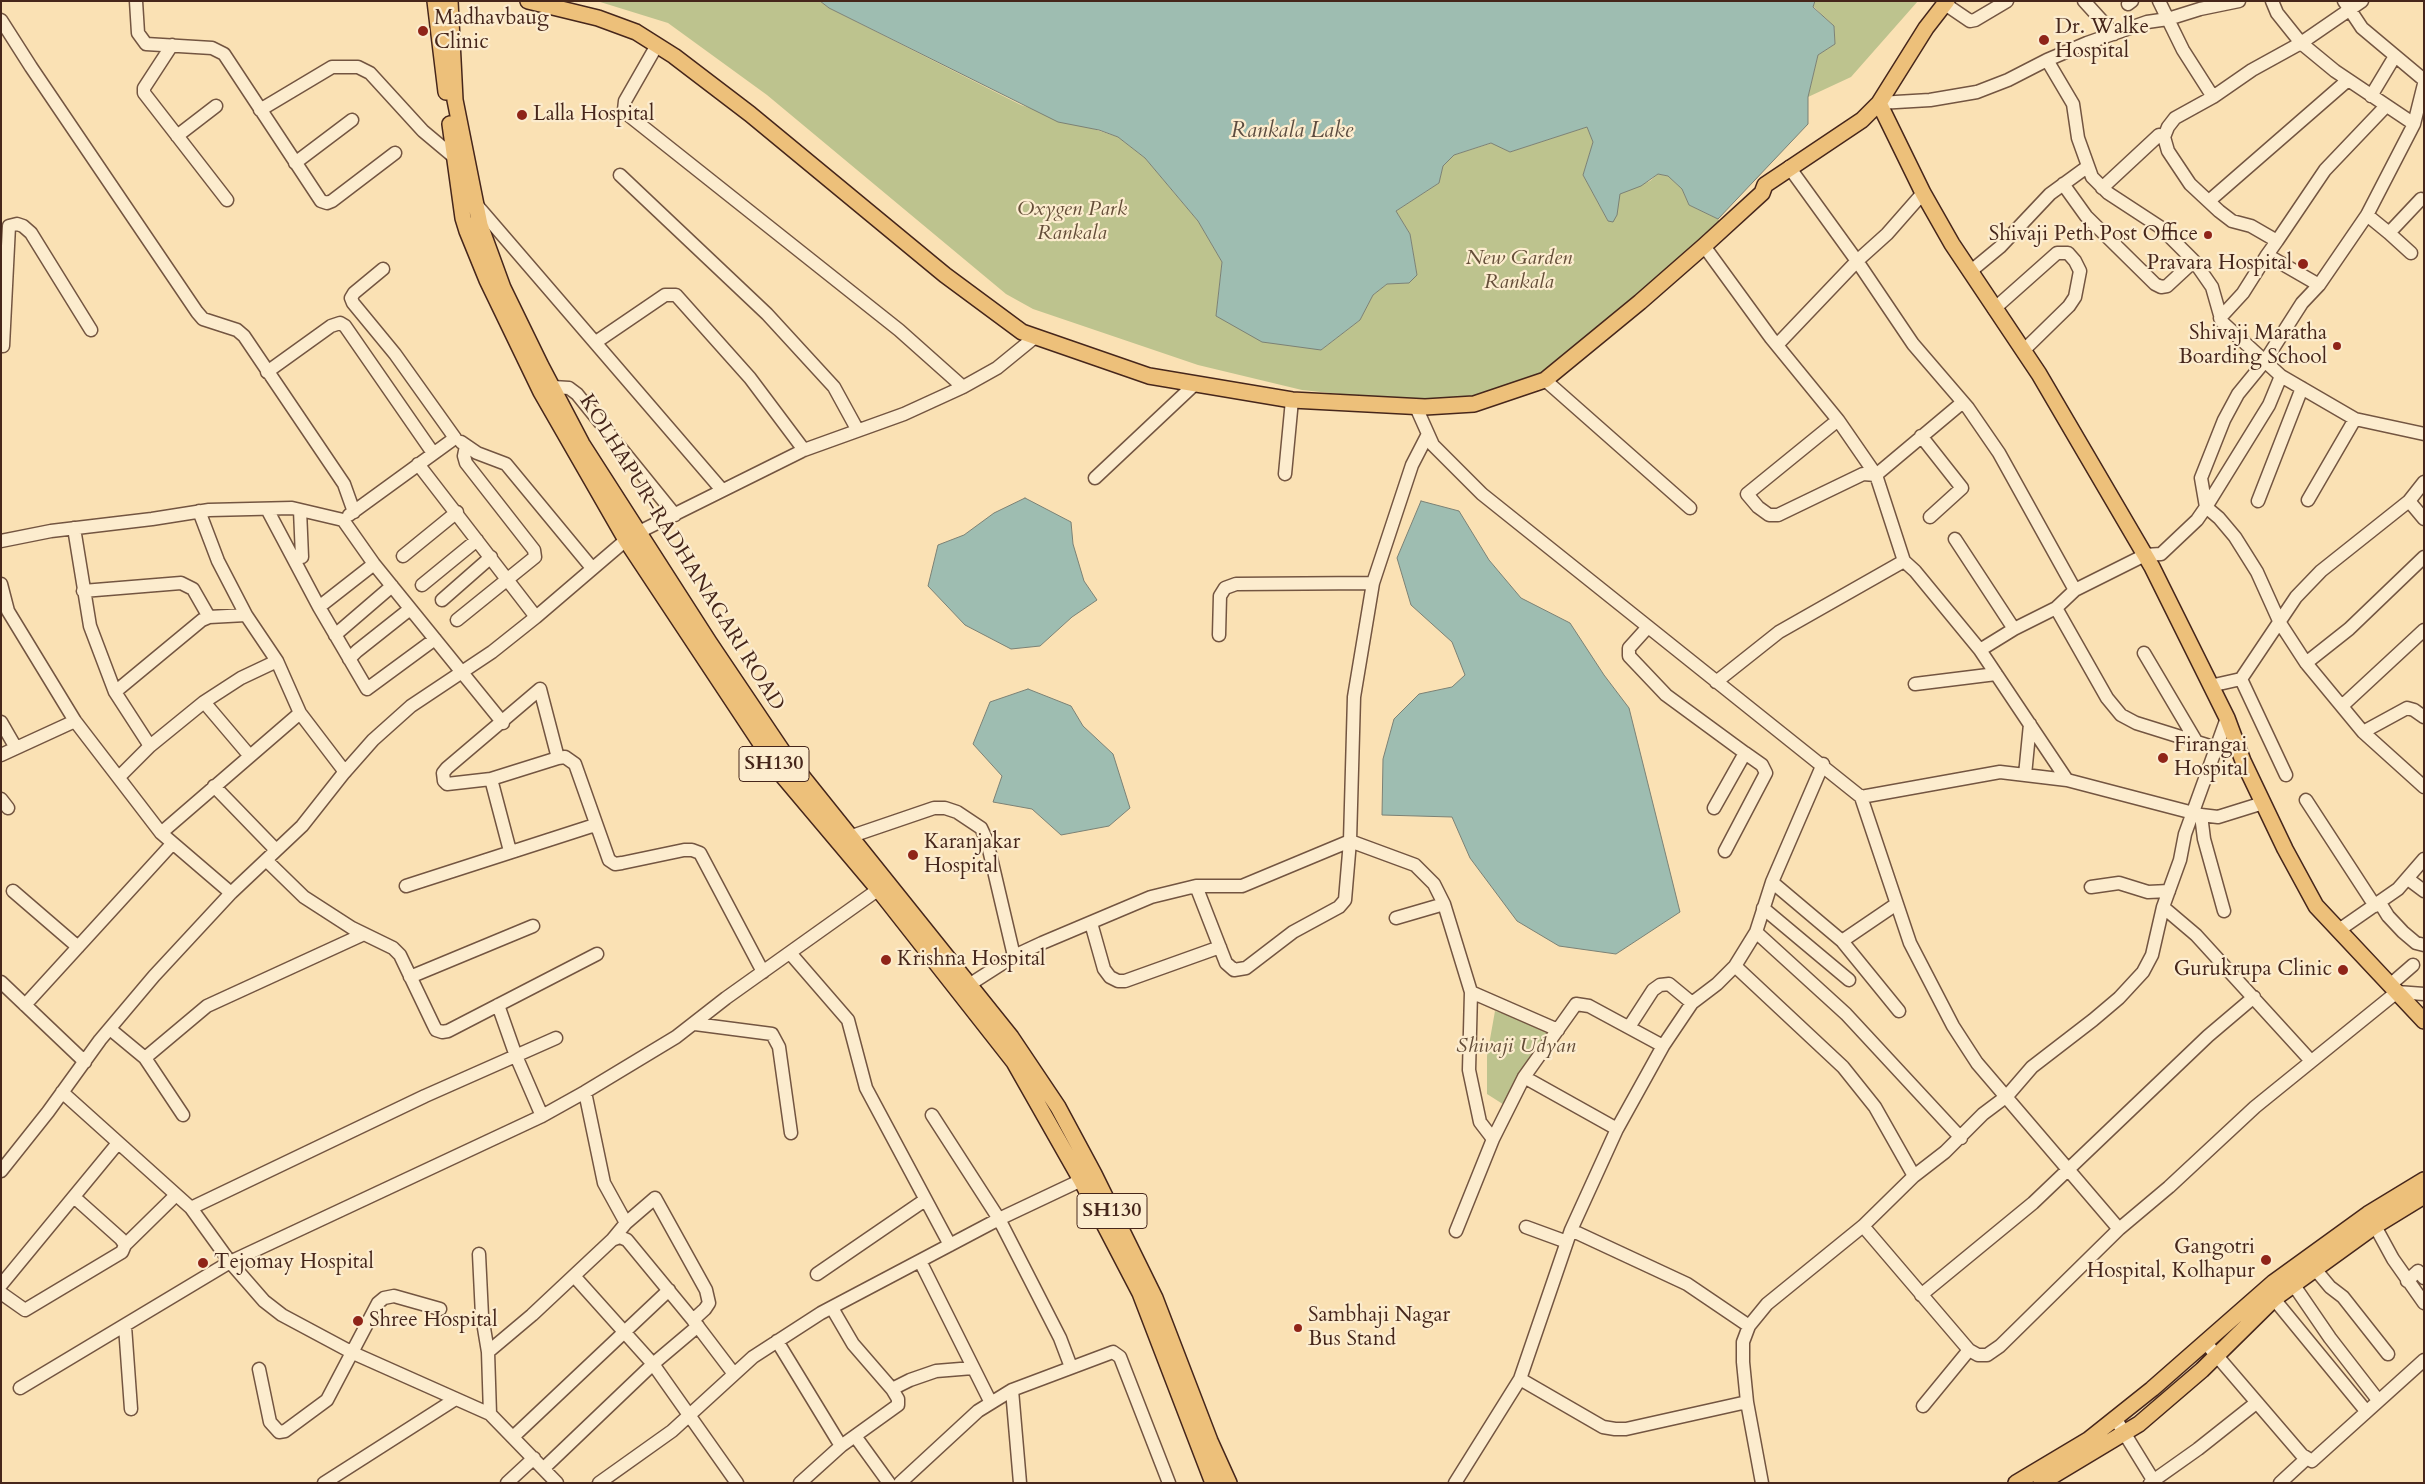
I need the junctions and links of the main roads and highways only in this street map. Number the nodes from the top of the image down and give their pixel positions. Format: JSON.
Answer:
{"nodes":[{"id":1,"x":434,"y":1,"type":"edge"},
{"id":2,"x":528,"y":1,"type":"edge"},
{"id":3,"x":453,"y":2,"type":"edge"},
{"id":4,"x":1946,"y":2,"type":"edge"},
{"id":5,"x":1879,"y":103,"type":"junction"},
{"id":6,"x":633,"y":536,"type":"junction"},
{"id":7,"x":883,"y":886,"type":"junction"},
{"id":8,"x":964,"y":988,"type":"junction"},
{"id":9,"x":2424,"y":1021,"type":"edge"},
{"id":10,"x":1087,"y":1177,"type":"junction"},
{"id":11,"x":2424,"y":1180,"type":"edge"},
{"id":12,"x":2424,"y":1196,"type":"edge"},
{"id":13,"x":1213,"y":1483,"type":"edge"},
{"id":14,"x":1229,"y":1483,"type":"edge"},
{"id":15,"x":2016,"y":1483,"type":"edge"},
{"id":16,"x":2041,"y":1483,"type":"edge"}],
"edges":[{"from":1,"to":3,"type":"main road"},
{"from":1,"to":6,"type":"main road","number":"SH130"},
{"from":2,"to":5,"type":"main road"},
{"from":3,"to":6,"type":"main road","name":"KOLHAPUR-RADHANAGARI ROAD"},
{"from":4,"to":5,"type":"main road"},
{"from":5,"to":9,"type":"main road"},
{"from":6,"to":7,"type":"main road","name":"KOLHAPUR-RADHANAGARI ROAD"},
{"from":6,"to":7,"type":"main road","number":"SH130"},
{"from":7,"to":8,"type":"main road","number":"SH130"},
{"from":7,"to":8,"type":"main road","name":"KOLHAPUR-RADHANAGARI ROAD","number":"SH130"},
{"from":8,"to":10,"type":"main road","number":"SH130"},
{"from":10,"to":13,"type":"main road","number":"SH130"},
{"from":10,"to":14,"type":"main road","number":"SH130"},
{"from":11,"to":15,"type":"main road"},
{"from":12,"to":16,"type":"main road"}]}
